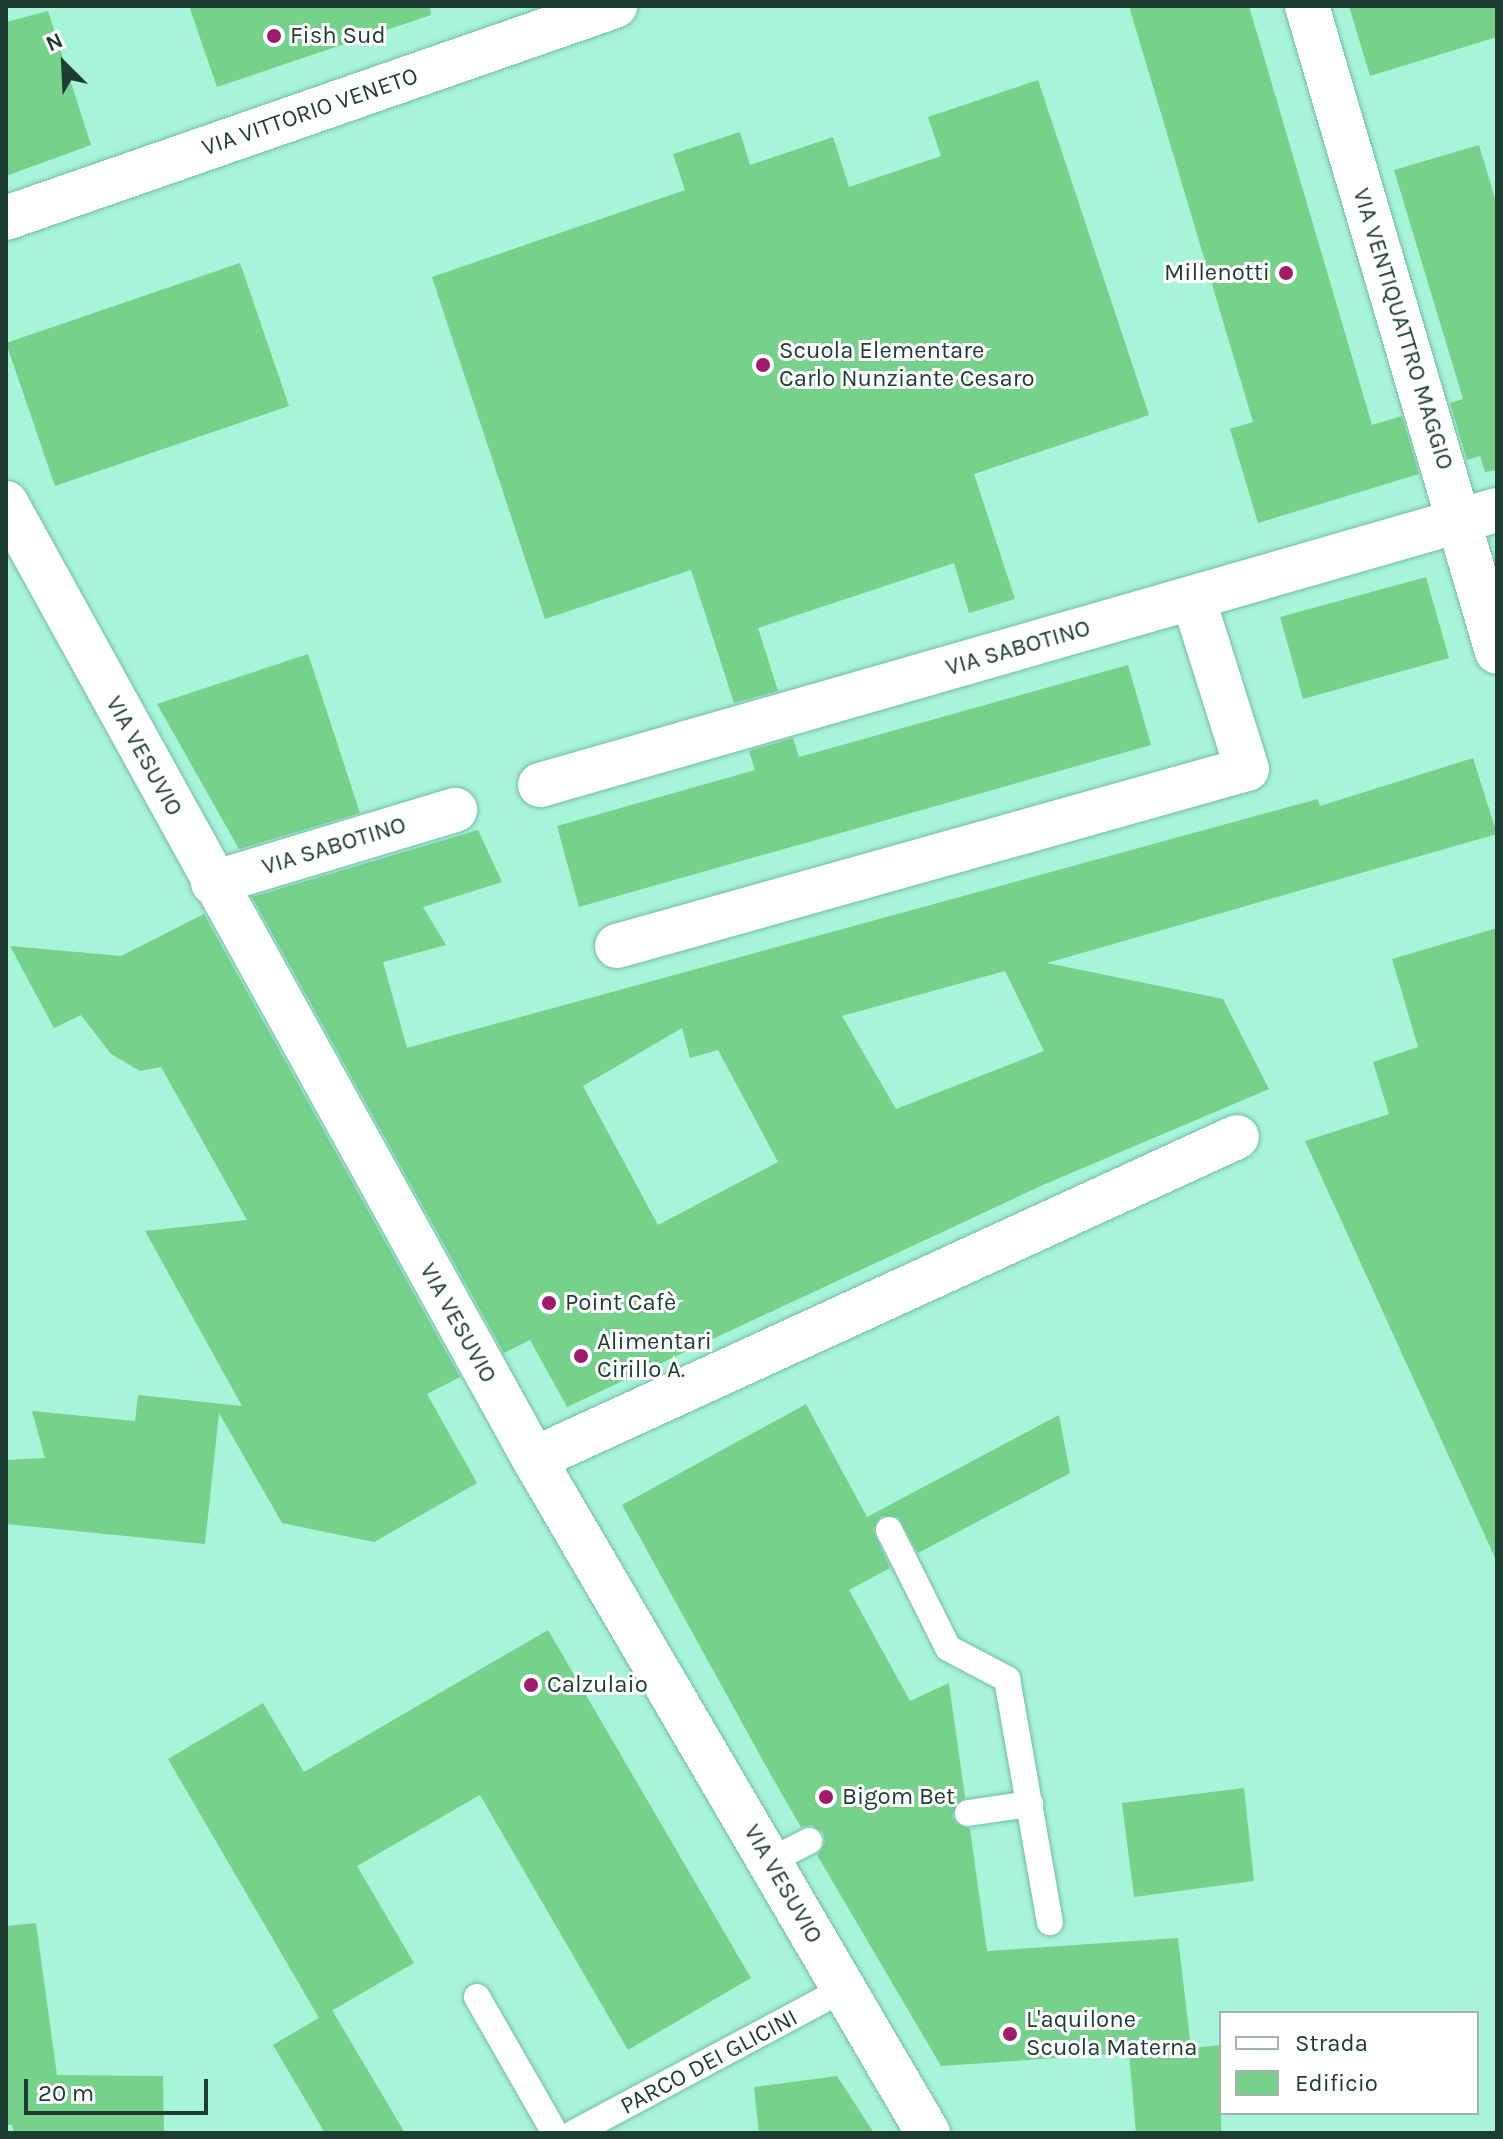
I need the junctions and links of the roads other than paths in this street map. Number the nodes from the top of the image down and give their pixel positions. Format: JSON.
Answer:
{"nodes":[{"id":1,"x":615,"y":6,"type":"edge"},
{"id":2,"x":1307,"y":6,"type":"edge"},
{"id":3,"x":6,"y":218,"type":"edge"},
{"id":4,"x":6,"y":503,"type":"edge"},
{"id":5,"x":1479,"y":516,"type":"edge"},
{"id":6,"x":1193,"y":598,"type":"junction"},
{"id":7,"x":1497,"y":652,"type":"edge"},
{"id":8,"x":540,"y":785,"type":"dead end"},
{"id":9,"x":455,"y":810,"type":"dead end"},
{"id":10,"x":213,"y":883,"type":"junction"},
{"id":11,"x":617,"y":946,"type":"dead end"},
{"id":12,"x":1237,"y":1137,"type":"dead end"},
{"id":13,"x":534,"y":1459,"type":"junction"},
{"id":14,"x":889,"y":1530,"type":"dead end"},
{"id":15,"x":1030,"y":1804,"type":"junction"},
{"id":16,"x":968,"y":1813,"type":"dead end"},
{"id":17,"x":809,"y":1841,"type":"dead end"},
{"id":18,"x":770,"y":1861,"type":"junction"},
{"id":19,"x":1050,"y":1922,"type":"dead end"},
{"id":20,"x":844,"y":1989,"type":"junction"},
{"id":21,"x":477,"y":1997,"type":"dead end"},
{"id":22,"x":555,"y":2133,"type":"edge"},
{"id":23,"x":574,"y":2133,"type":"edge"},
{"id":24,"x":928,"y":2133,"type":"edge"}],
"edges":[{"from":1,"to":3,"type":"street","name":"VIA VITTORIO VENETO"},
{"from":2,"to":5,"type":"street","name":"VIA VENTIQUATTRO MAGGIO"},
{"from":4,"to":10,"type":"street","name":"VIA VESUVIO"},
{"from":5,"to":6,"type":"street","name":"VIA SABOTINO"},
{"from":5,"to":7,"type":"street","name":"VIA VENTIQUATTRO MAGGIO"},
{"from":6,"to":8,"type":"street","name":"VIA SABOTINO"},
{"from":6,"to":11,"type":"street"},
{"from":9,"to":10,"type":"street","name":"VIA SABOTINO"},
{"from":10,"to":13,"type":"street","name":"VIA VESUVIO"},
{"from":12,"to":13,"type":"street"},
{"from":13,"to":18,"type":"street","name":"VIA VESUVIO"},
{"from":14,"to":15,"type":"lane"},
{"from":15,"to":16,"type":"lane"},
{"from":15,"to":19,"type":"lane"},
{"from":17,"to":18,"type":"lane"},
{"from":18,"to":20,"type":"street","name":"VIA VESUVIO"},
{"from":20,"to":23,"type":"lane","name":"PARCO DEI GLICINI"},
{"from":20,"to":24,"type":"street","name":"VIA VESUVIO"},
{"from":21,"to":22,"type":"lane"}]}
